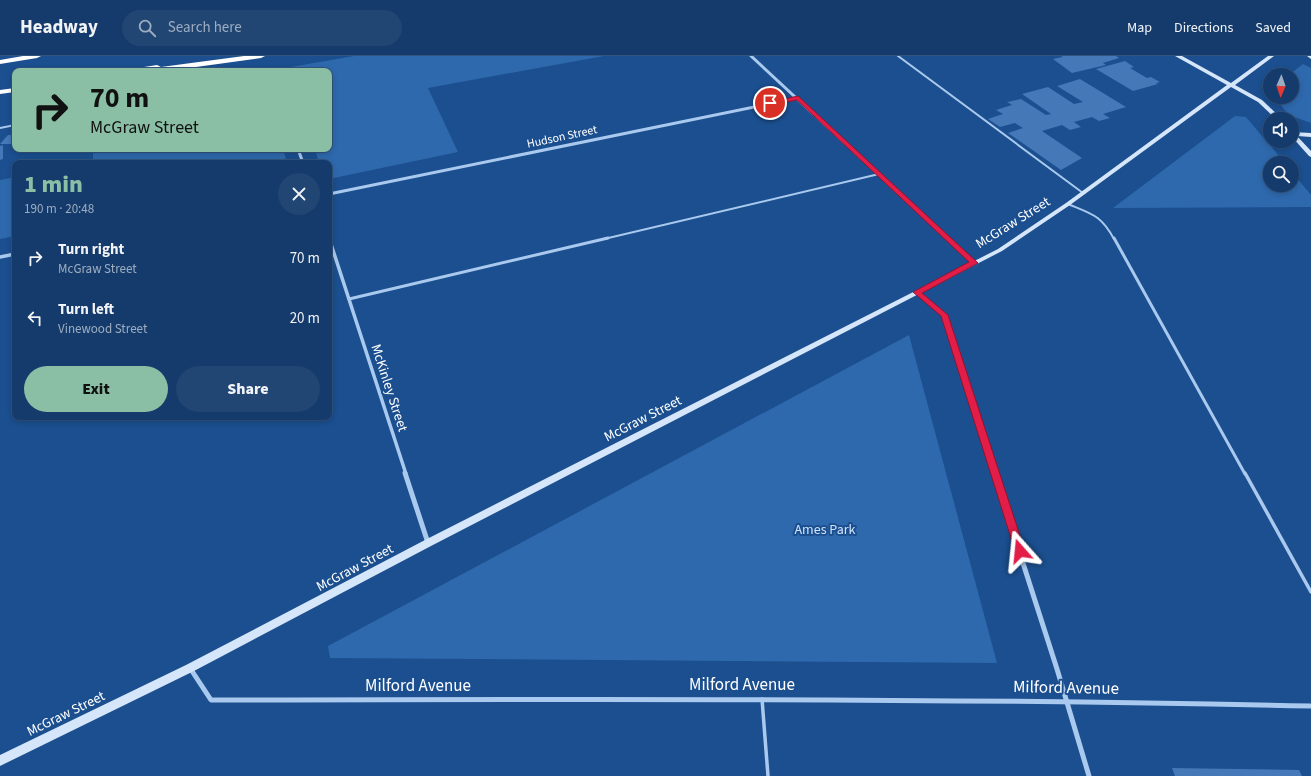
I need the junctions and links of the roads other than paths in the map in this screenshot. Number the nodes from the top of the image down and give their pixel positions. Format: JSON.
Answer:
{"nodes":[{"id":1,"x":37,"y":56,"type":"edge"},
{"id":2,"x":222,"y":56,"type":"edge"},
{"id":3,"x":261,"y":56,"type":"edge"},
{"id":4,"x":751,"y":56,"type":"edge"},
{"id":5,"x":898,"y":56,"type":"edge"},
{"id":6,"x":1178,"y":56,"type":"edge"},
{"id":7,"x":1271,"y":56,"type":"edge"},
{"id":8,"x":0,"y":62,"type":"edge"},
{"id":9,"x":149,"y":68,"type":"edge"},
{"id":10,"x":172,"y":68,"type":"edge"},
{"id":11,"x":1230,"y":86,"type":"junction"},
{"id":12,"x":12,"y":90,"type":"edge"},
{"id":13,"x":0,"y":92,"type":"edge"},
{"id":14,"x":798,"y":98,"type":"junction"},
{"id":15,"x":1272,"y":112,"type":"edge"},
{"id":16,"x":12,"y":126,"type":"edge"},
{"id":17,"x":0,"y":128,"type":"edge"},
{"id":18,"x":1299,"y":134,"type":"edge"},
{"id":19,"x":1311,"y":135,"type":"edge"},
{"id":20,"x":1299,"y":142,"type":"edge"},
{"id":21,"x":1311,"y":155,"type":"edge"},
{"id":22,"x":879,"y":174,"type":"junction"},
{"id":23,"x":332,"y":193,"type":"edge"},
{"id":24,"x":1083,"y":193,"type":"junction"},
{"id":25,"x":1068,"y":204,"type":"junction"},
{"id":26,"x":332,"y":247,"type":"edge"},
{"id":27,"x":12,"y":255,"type":"edge"},
{"id":28,"x":0,"y":257,"type":"edge"},
{"id":29,"x":974,"y":263,"type":"junction"},
{"id":30,"x":917,"y":292,"type":"junction"},
{"id":31,"x":349,"y":299,"type":"junction"},
{"id":32,"x":428,"y":544,"type":"junction"},
{"id":33,"x":1311,"y":592,"type":"edge"},
{"id":34,"x":190,"y":668,"type":"junction"},
{"id":35,"x":762,"y":699,"type":"junction"},
{"id":36,"x":1067,"y":701,"type":"junction"},
{"id":37,"x":1311,"y":706,"type":"edge"},
{"id":38,"x":0,"y":761,"type":"edge"},
{"id":39,"x":768,"y":776,"type":"edge"},
{"id":40,"x":1089,"y":776,"type":"edge"}],
"edges":[{"from":1,"to":8,"type":"highway"},
{"from":2,"to":9,"type":"highway"},
{"from":3,"to":10,"type":"highway"},
{"from":4,"to":14,"type":"street"},
{"from":5,"to":24,"type":"lane"},
{"from":6,"to":11,"type":"street"},
{"from":7,"to":11,"type":"street","name":"McGraw Street"},
{"from":11,"to":15,"type":"street"},
{"from":11,"to":24,"type":"street","name":"McGraw Street"},
{"from":12,"to":13,"type":"highway"},
{"from":14,"to":22,"type":"street"},
{"from":14,"to":23,"type":"street","name":"Hudson Street"},
{"from":16,"to":17,"type":"lane"},
{"from":18,"to":19,"type":"street"},
{"from":20,"to":21,"type":"street"},
{"from":22,"to":29,"type":"street"},
{"from":22,"to":31,"type":"lane"},
{"from":24,"to":25,"type":"street","name":"McGraw Street"},
{"from":25,"to":29,"type":"street","name":"McGraw Street"},
{"from":25,"to":33,"type":"lane"},
{"from":26,"to":31,"type":"street","name":"McKinley Street"},
{"from":27,"to":28,"type":"street"},
{"from":29,"to":30,"type":"street","name":"McGraw Street"},
{"from":30,"to":32,"type":"street","name":"McGraw Street"},
{"from":30,"to":36,"type":"street"},
{"from":31,"to":32,"type":"street","name":"McKinley Street"},
{"from":32,"to":34,"type":"street","name":"McGraw Street"},
{"from":34,"to":35,"type":"street","name":"Milford Avenue"},
{"from":34,"to":38,"type":"street","name":"McGraw Street"},
{"from":35,"to":36,"type":"street","name":"Milford Avenue"},
{"from":35,"to":39,"type":"lane"},
{"from":36,"to":37,"type":"street","name":"Milford Avenue"},
{"from":36,"to":40,"type":"street"}]}
